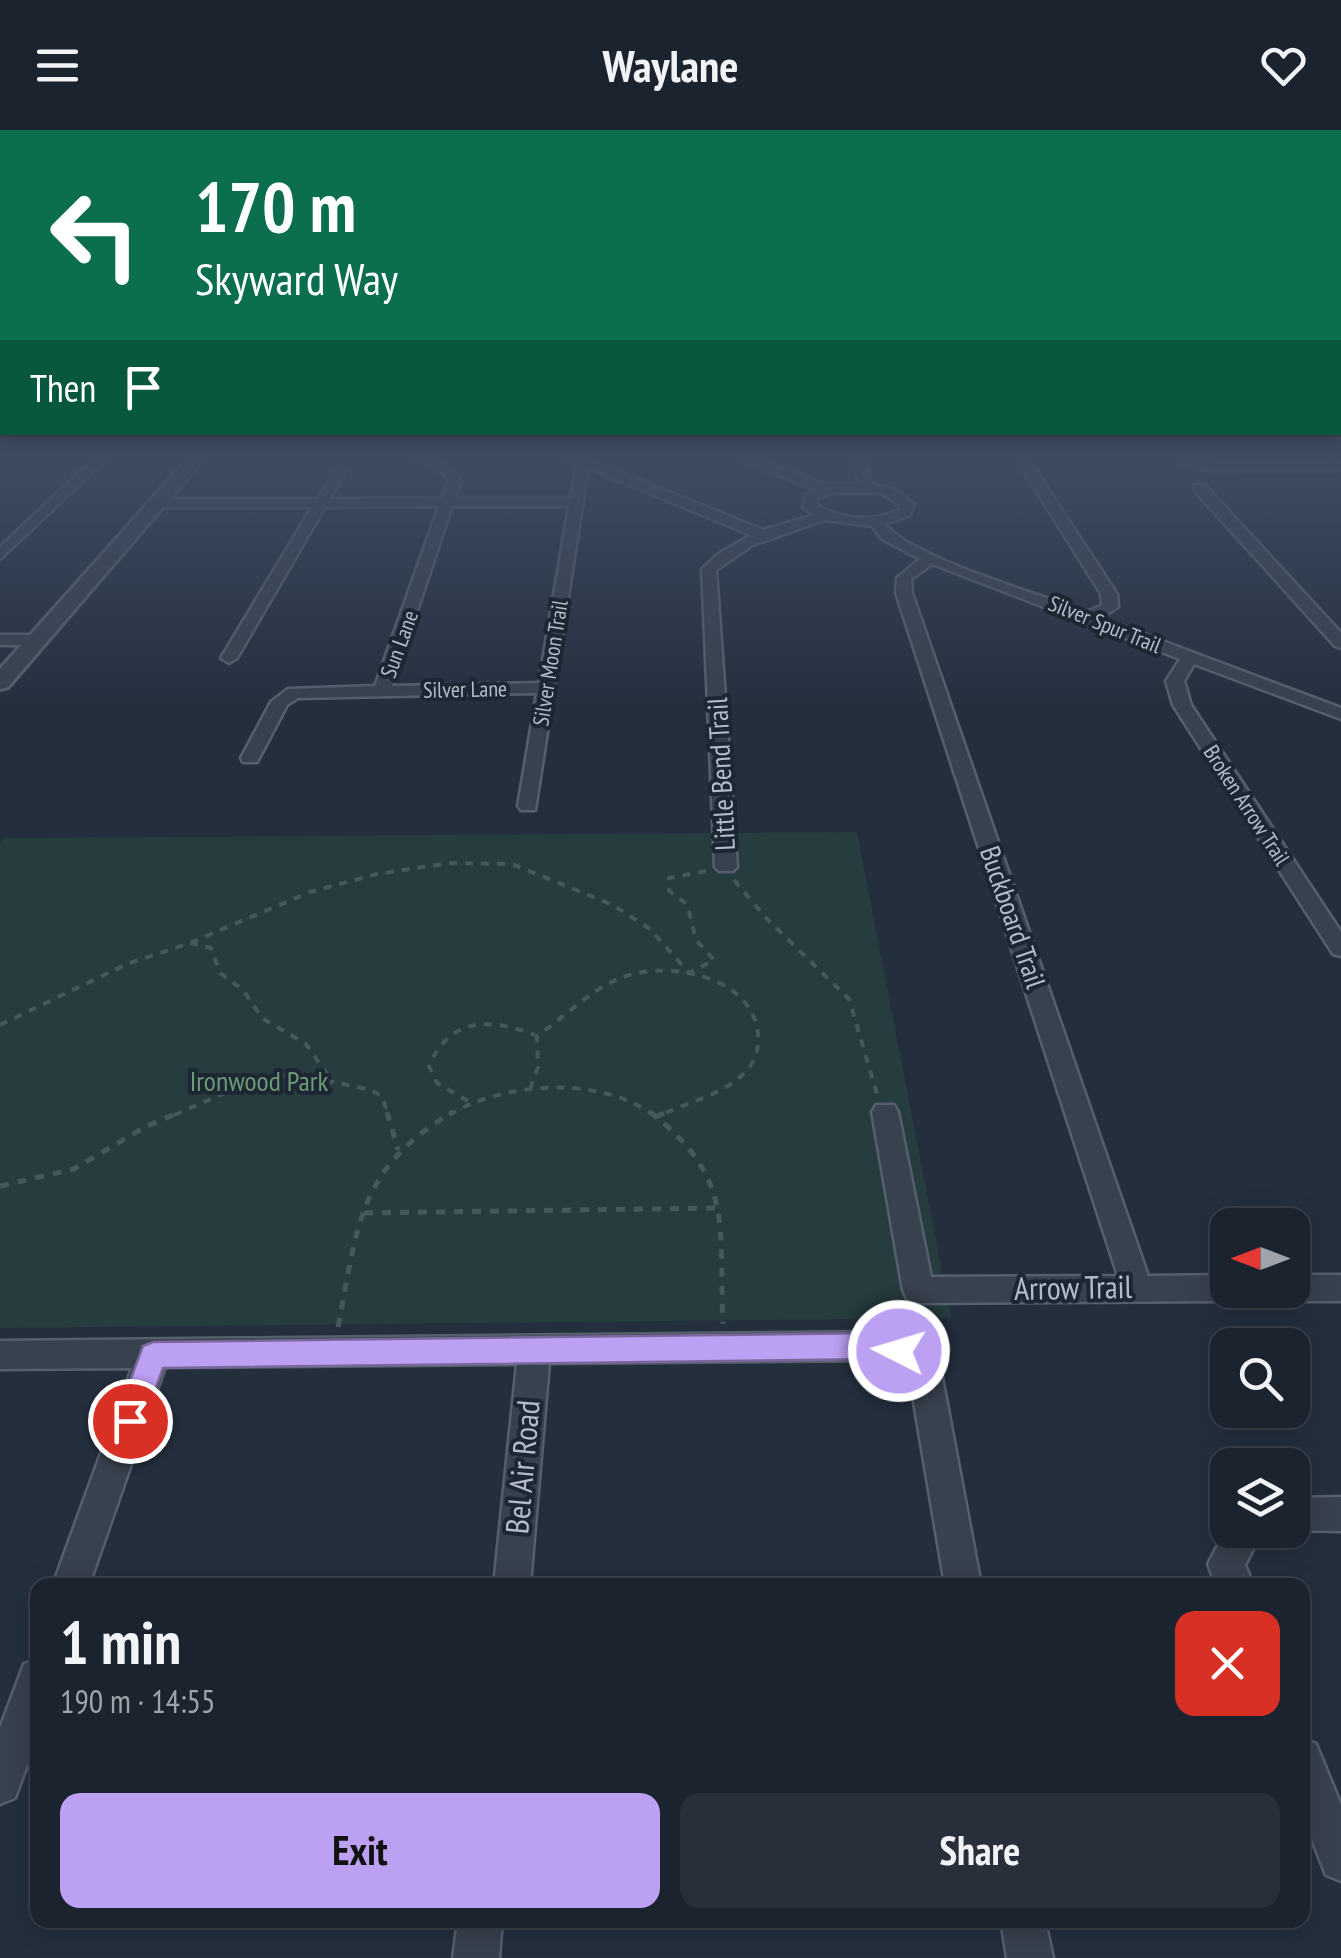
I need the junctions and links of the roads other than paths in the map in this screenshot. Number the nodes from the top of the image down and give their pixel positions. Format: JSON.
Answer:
{"nodes":[{"id":1,"x":19,"y":537,"type":"edge"},
{"id":2,"x":126,"y":537,"type":"edge"},
{"id":3,"x":300,"y":537,"type":"edge"},
{"id":4,"x":437,"y":537,"type":"edge"},
{"id":5,"x":570,"y":537,"type":"edge"},
{"id":6,"x":753,"y":537,"type":"edge"},
{"id":7,"x":890,"y":537,"type":"edge"},
{"id":8,"x":1073,"y":537,"type":"edge"},
{"id":9,"x":1245,"y":537,"type":"edge"},
{"id":10,"x":0,"y":555,"type":"edge"},
{"id":11,"x":930,"y":558,"type":"junction"},
{"id":12,"x":1090,"y":617,"type":"junction"},
{"id":13,"x":0,"y":640,"type":"edge"},
{"id":14,"x":36,"y":640,"type":"junction"},
{"id":15,"x":1341,"y":643,"type":"edge"},
{"id":16,"x":229,"y":658,"type":"dead end"},
{"id":17,"x":1190,"y":658,"type":"junction"},
{"id":18,"x":0,"y":682,"type":"edge"},
{"id":19,"x":547,"y":688,"type":"junction"},
{"id":20,"x":382,"y":690,"type":"junction"},
{"id":21,"x":1341,"y":714,"type":"edge"},
{"id":22,"x":250,"y":758,"type":"dead end"},
{"id":23,"x":528,"y":806,"type":"dead end"},
{"id":24,"x":726,"y":867,"type":"road end"},
{"id":25,"x":1341,"y":949,"type":"edge"},
{"id":26,"x":884,"y":1112,"type":"road end"},
{"id":27,"x":1137,"y":1288,"type":"junction"},
{"id":28,"x":1210,"y":1288,"type":"edge"},
{"id":29,"x":1310,"y":1288,"type":"edge"},
{"id":30,"x":1341,"y":1288,"type":"edge"},
{"id":31,"x":534,"y":1349,"type":"junction"},
{"id":32,"x":0,"y":1355,"type":"edge"},
{"id":33,"x":153,"y":1355,"type":"junction"},
{"id":34,"x":1341,"y":1514,"type":"edge"},
{"id":35,"x":1310,"y":1515,"type":"edge"},
{"id":36,"x":1235,"y":1548,"type":"edge"},
{"id":37,"x":73,"y":1578,"type":"edge"},
{"id":38,"x":513,"y":1578,"type":"edge"},
{"id":39,"x":962,"y":1578,"type":"edge"},
{"id":40,"x":1232,"y":1578,"type":"edge"},
{"id":41,"x":30,"y":1700,"type":"edge"},
{"id":42,"x":1310,"y":1779,"type":"edge"},
{"id":43,"x":0,"y":1782,"type":"edge"},
{"id":44,"x":1341,"y":1860,"type":"edge"},
{"id":45,"x":479,"y":1928,"type":"edge"},
{"id":46,"x":1024,"y":1928,"type":"edge"},
{"id":47,"x":476,"y":1958,"type":"edge"},
{"id":48,"x":1030,"y":1958,"type":"edge"}],
"edges":[{"from":1,"to":10,"type":"street"},
{"from":2,"to":14,"type":"street"},
{"from":3,"to":16,"type":"street"},
{"from":4,"to":20,"type":"street","name":"Sun Lane"},
{"from":5,"to":19,"type":"street","name":"Silver Moon Trail"},
{"from":6,"to":24,"type":"street","name":"Little Bend Trail"},
{"from":7,"to":11,"type":"street","name":"Silver Spur Trail"},
{"from":8,"to":12,"type":"street"},
{"from":9,"to":15,"type":"street"},
{"from":11,"to":12,"type":"street","name":"Silver Spur Trail"},
{"from":11,"to":27,"type":"street","name":"Buckboard Trail"},
{"from":12,"to":17,"type":"street","name":"Silver Spur Trail"},
{"from":13,"to":14,"type":"street"},
{"from":14,"to":18,"type":"street"},
{"from":17,"to":21,"type":"street","name":"Silver Spur Trail"},
{"from":17,"to":25,"type":"street","name":"Broken Arrow Trail"},
{"from":19,"to":20,"type":"street","name":"Silver Lane"},
{"from":19,"to":23,"type":"street","name":"Silver Moon Trail"},
{"from":20,"to":22,"type":"street","name":"Silver Lane"},
{"from":26,"to":27,"type":"street","name":"Arrow Trail"},
{"from":27,"to":28,"type":"street","name":"Arrow Trail"},
{"from":29,"to":30,"type":"street"},
{"from":31,"to":33,"type":"street"},
{"from":31,"to":38,"type":"street","name":"Bel Air Road"},
{"from":31,"to":39,"type":"street"},
{"from":32,"to":33,"type":"street"},
{"from":33,"to":37,"type":"street"},
{"from":34,"to":35,"type":"street"},
{"from":36,"to":40,"type":"street"},
{"from":41,"to":43,"type":"street"},
{"from":42,"to":44,"type":"street"},
{"from":45,"to":47,"type":"street"},
{"from":46,"to":48,"type":"street"}]}
